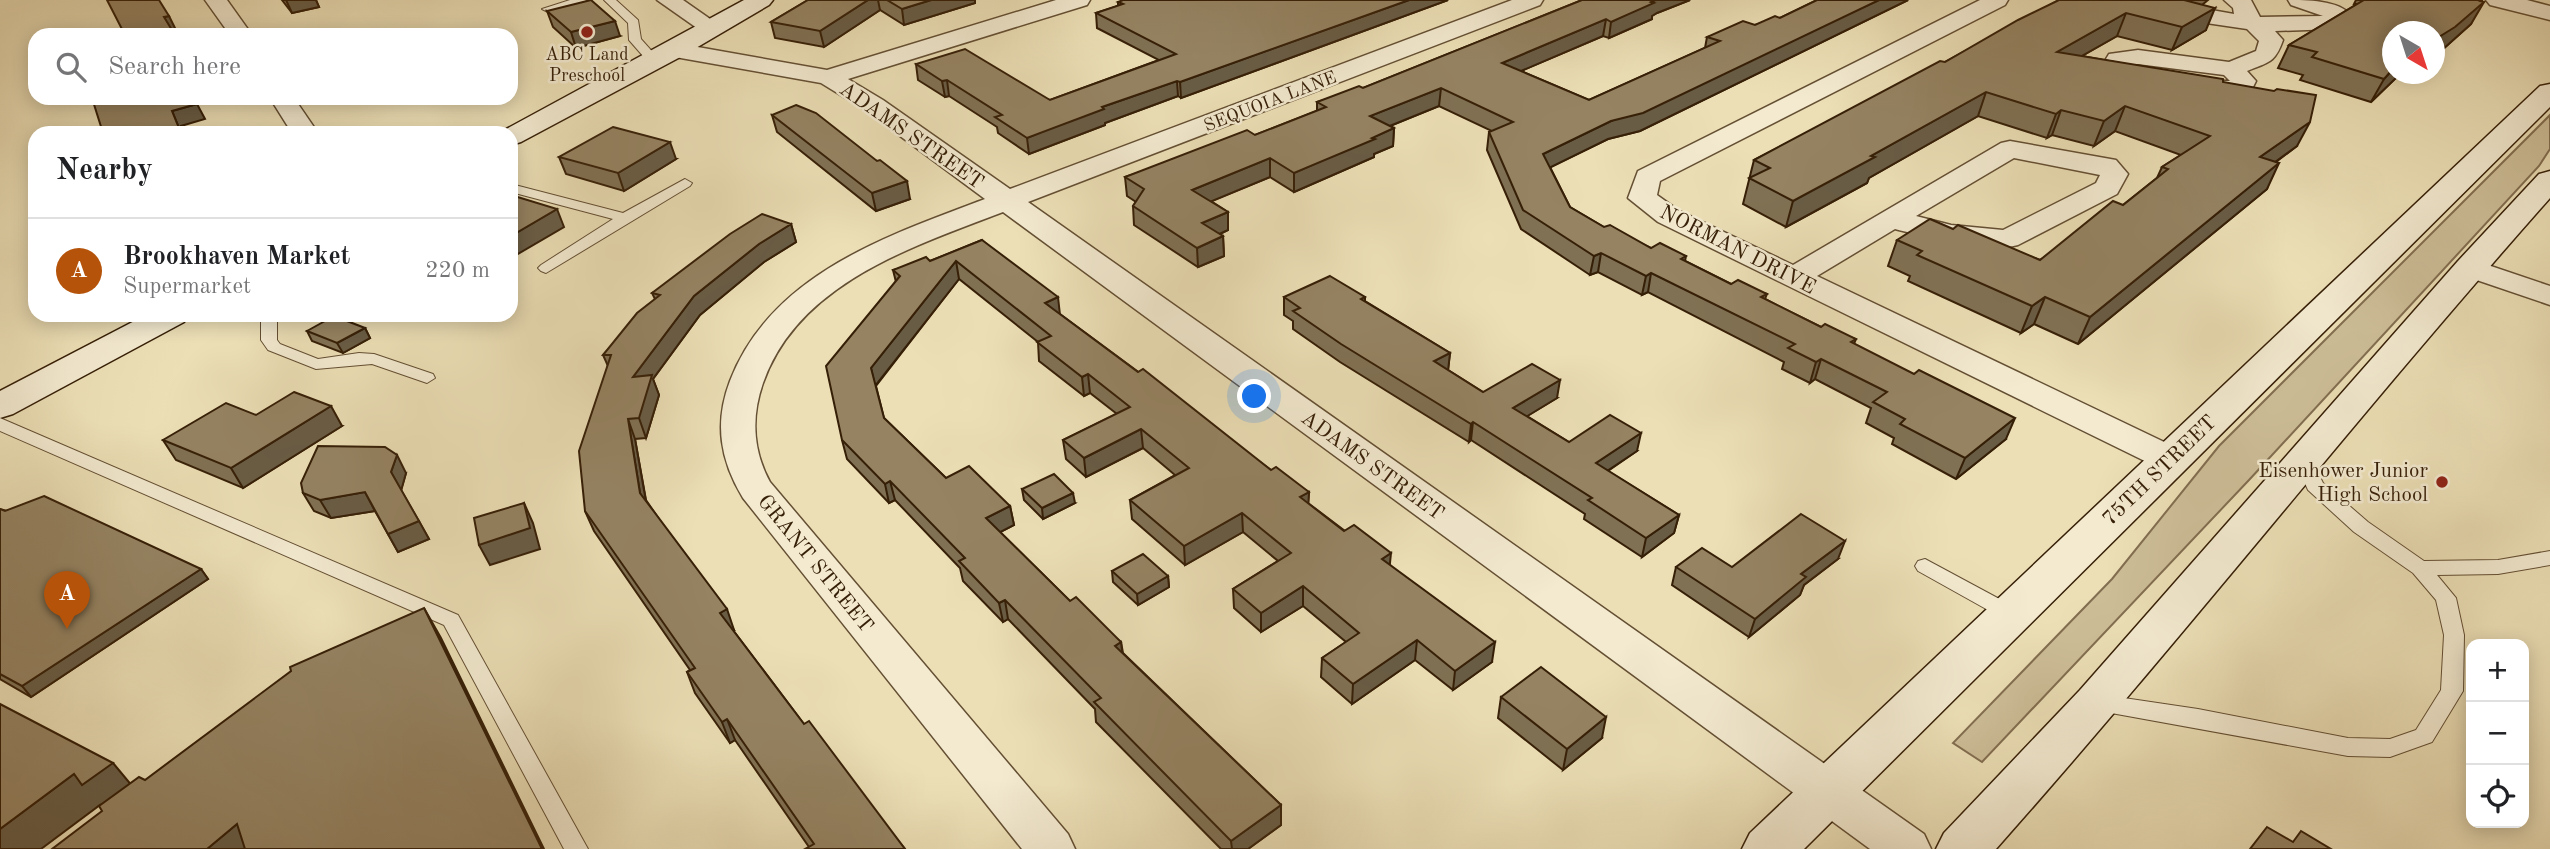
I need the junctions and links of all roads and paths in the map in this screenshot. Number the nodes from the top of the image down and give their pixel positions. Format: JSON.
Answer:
{"nodes":[{"id":1,"x":216,"y":0,"type":"edge"},
{"id":2,"x":583,"y":0,"type":"edge"},
{"id":3,"x":609,"y":0,"type":"edge"},
{"id":4,"x":668,"y":0,"type":"edge"},
{"id":5,"x":761,"y":0,"type":"edge"},
{"id":6,"x":1079,"y":0,"type":"edge"},
{"id":7,"x":1532,"y":0,"type":"edge"},
{"id":8,"x":1997,"y":0,"type":"edge"},
{"id":9,"x":2127,"y":0,"type":"edge"},
{"id":10,"x":2235,"y":0,"type":"edge"},
{"id":11,"x":2298,"y":0,"type":"edge"},
{"id":12,"x":2498,"y":0,"type":"edge"},
{"id":13,"x":548,"y":9,"type":"edge"},
{"id":14,"x":2550,"y":13,"type":"edge"},
{"id":15,"x":2256,"y":25,"type":"junction"},
{"id":16,"x":236,"y":28,"type":"edge"},
{"id":17,"x":712,"y":28,"type":"junction"},
{"id":18,"x":664,"y":55,"type":"junction"},
{"id":19,"x":2231,"y":69,"type":"dead end"},
{"id":20,"x":828,"y":77,"type":"junction"},
{"id":21,"x":2550,"y":92,"type":"edge"},
{"id":22,"x":287,"y":105,"type":"edge"},
{"id":23,"x":301,"y":126,"type":"edge"},
{"id":24,"x":518,"y":132,"type":"edge"},
{"id":25,"x":2550,"y":180,"type":"edge"},
{"id":26,"x":684,"y":183,"type":"dead end"},
{"id":27,"x":518,"y":190,"type":"edge"},
{"id":28,"x":1008,"y":202,"type":"junction"},
{"id":29,"x":625,"y":218,"type":"junction"},
{"id":30,"x":1891,"y":219,"type":"junction"},
{"id":31,"x":547,"y":268,"type":"dead end"},
{"id":32,"x":2470,"y":268,"type":"junction"},
{"id":33,"x":1793,"y":278,"type":"junction"},
{"id":34,"x":2550,"y":296,"type":"edge"},
{"id":35,"x":159,"y":322,"type":"edge"},
{"id":36,"x":269,"y":322,"type":"edge"},
{"id":37,"x":427,"y":379,"type":"dead end"},
{"id":38,"x":0,"y":406,"type":"edge"},
{"id":39,"x":0,"y":424,"type":"edge"},
{"id":40,"x":2170,"y":459,"type":"junction"},
{"id":41,"x":2305,"y":463,"type":"junction"},
{"id":42,"x":2550,"y":558,"type":"edge"},
{"id":43,"x":1925,"y":566,"type":"dead end"},
{"id":44,"x":2420,"y":568,"type":"junction"},
{"id":45,"x":424,"y":606,"type":"junction"},
{"id":46,"x":2011,"y":614,"type":"junction"},
{"id":47,"x":403,"y":620,"type":"edge"},
{"id":48,"x":2096,"y":703,"type":"junction"},
{"id":49,"x":1829,"y":793,"type":"junction"},
{"id":50,"x":576,"y":849,"type":"edge"},
{"id":51,"x":1051,"y":849,"type":"edge"},
{"id":52,"x":1769,"y":849,"type":"edge"},
{"id":53,"x":1906,"y":849,"type":"edge"},
{"id":54,"x":1963,"y":849,"type":"edge"}],
"edges":[{"from":1,"to":16,"type":"street"},
{"from":2,"to":13,"type":"lane"},
{"from":3,"to":18,"type":"lane"},
{"from":4,"to":17,"type":"street"},
{"from":5,"to":17,"type":"main road"},
{"from":6,"to":20,"type":"street"},
{"from":7,"to":28,"type":"street","name":"SEQUOIA LANE"},
{"from":8,"to":33,"type":"street","name":"NORMAN DRIVE"},
{"from":9,"to":15,"type":"street"},
{"from":10,"to":15,"type":"street"},
{"from":11,"to":15,"type":"street"},
{"from":12,"to":14,"type":"main road"},
{"from":15,"to":19,"type":"street"},
{"from":17,"to":18,"type":"main road"},
{"from":18,"to":20,"type":"street","name":"ADAMS STREET"},
{"from":18,"to":24,"type":"main road"},
{"from":20,"to":28,"type":"street","name":"ADAMS STREET"},
{"from":21,"to":40,"type":"main road","name":"75TH STREET"},
{"from":22,"to":23,"type":"street"},
{"from":25,"to":32,"type":"main road"},
{"from":26,"to":29,"type":"lane"},
{"from":27,"to":29,"type":"lane"},
{"from":28,"to":49,"type":"street","name":"ADAMS STREET"},
{"from":28,"to":51,"type":"street","name":"GRANT STREET"},
{"from":29,"to":31,"type":"lane"},
{"from":30,"to":30,"type":"street"},
{"from":30,"to":33,"type":"street"},
{"from":32,"to":34,"type":"street"},
{"from":32,"to":41,"type":"main road"},
{"from":33,"to":40,"type":"street","name":"NORMAN DRIVE"},
{"from":35,"to":38,"type":"main road"},
{"from":36,"to":37,"type":"lane"},
{"from":39,"to":45,"type":"lane"},
{"from":40,"to":46,"type":"main road","name":"75TH STREET"},
{"from":41,"to":44,"type":"lane"},
{"from":41,"to":48,"type":"main road"},
{"from":42,"to":44,"type":"lane"},
{"from":43,"to":46,"type":"lane"},
{"from":44,"to":48,"type":"lane"},
{"from":45,"to":47,"type":"lane"},
{"from":45,"to":50,"type":"lane"},
{"from":46,"to":49,"type":"main road","name":"75TH STREET"},
{"from":48,"to":54,"type":"main road"},
{"from":49,"to":52,"type":"main road","name":"75TH STREET"},
{"from":49,"to":53,"type":"street","name":"ADAMS STREET"}]}
